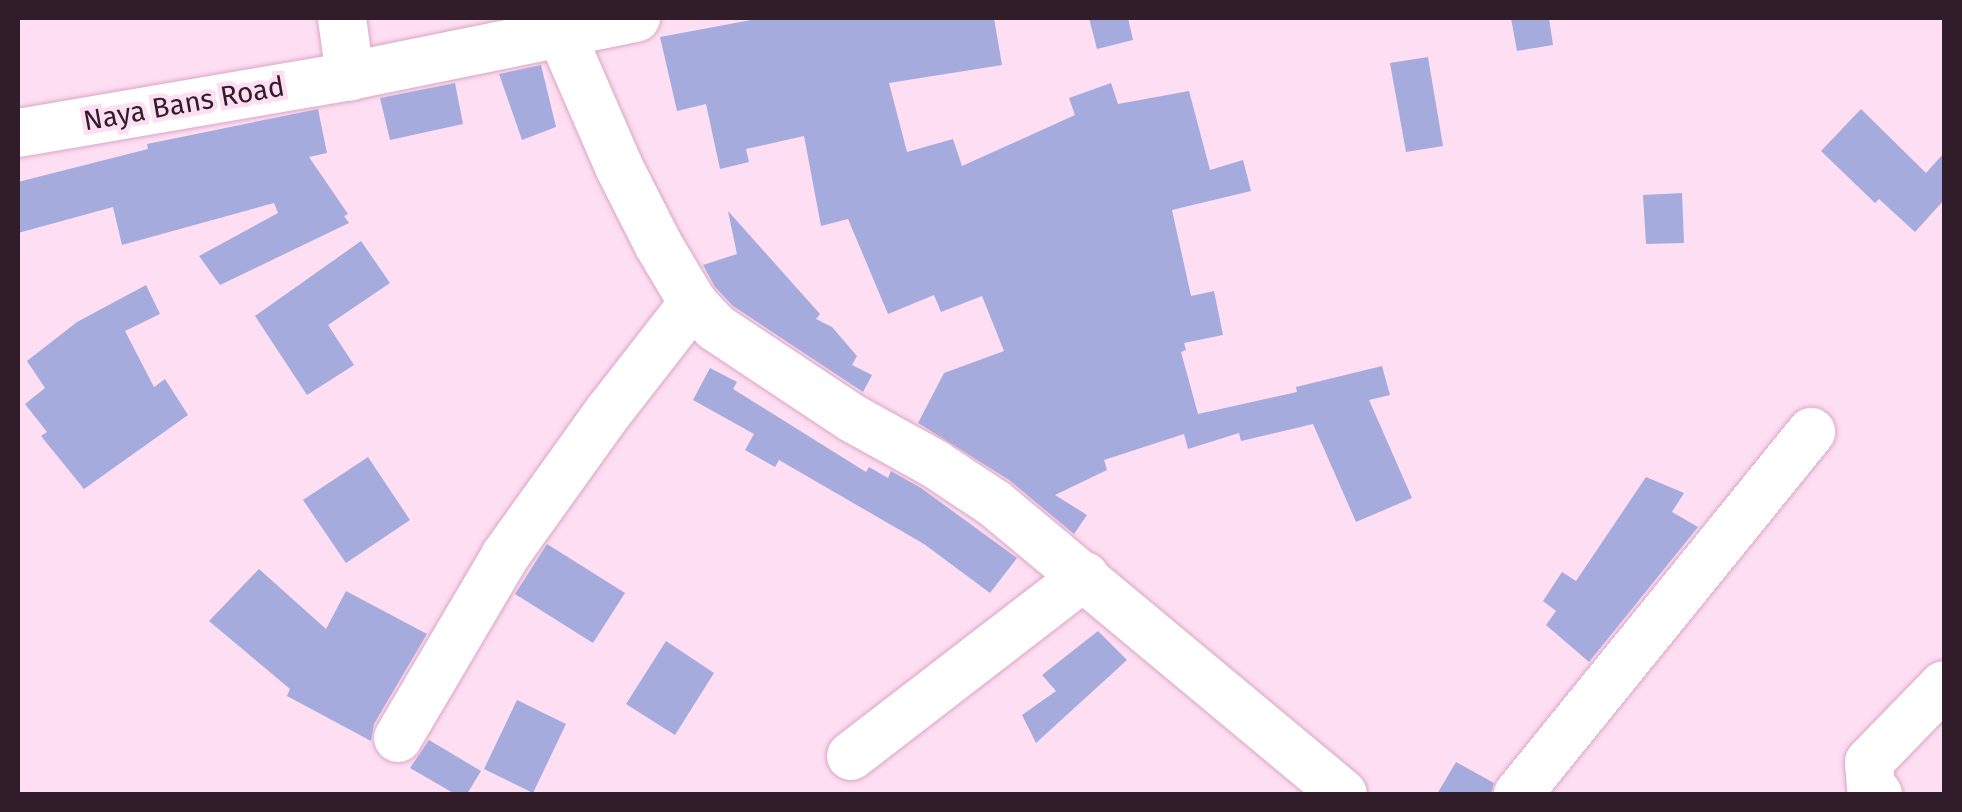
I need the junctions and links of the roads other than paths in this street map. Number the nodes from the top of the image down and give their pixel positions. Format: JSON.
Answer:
{"nodes":[{"id":1,"x":342,"y":18,"type":"edge"},
{"id":2,"x":636,"y":18,"type":"edge"},
{"id":3,"x":560,"y":31,"type":"junction"},
{"id":4,"x":350,"y":76,"type":"junction"},
{"id":5,"x":18,"y":133,"type":"edge"},
{"id":6,"x":693,"y":303,"type":"junction"},
{"id":7,"x":1811,"y":432,"type":"dead end"},
{"id":8,"x":1085,"y":576,"type":"junction"},
{"id":9,"x":1944,"y":685,"type":"edge"},
{"id":10,"x":398,"y":738,"type":"dead end"},
{"id":11,"x":852,"y":756,"type":"dead end"},
{"id":12,"x":1333,"y":792,"type":"edge"},
{"id":13,"x":1518,"y":794,"type":"edge"},
{"id":14,"x":1878,"y":794,"type":"edge"}],
"edges":[{"from":1,"to":4,"type":"street"},
{"from":2,"to":3,"type":"street","name":"Naya Bans Road"},
{"from":3,"to":4,"type":"street","name":"Naya Bans Road"},
{"from":3,"to":6,"type":"street"},
{"from":4,"to":5,"type":"street","name":"Naya Bans Road"},
{"from":6,"to":8,"type":"street"},
{"from":6,"to":10,"type":"street"},
{"from":7,"to":13,"type":"street"},
{"from":8,"to":11,"type":"street"},
{"from":8,"to":12,"type":"street"},
{"from":9,"to":14,"type":"street"}]}
